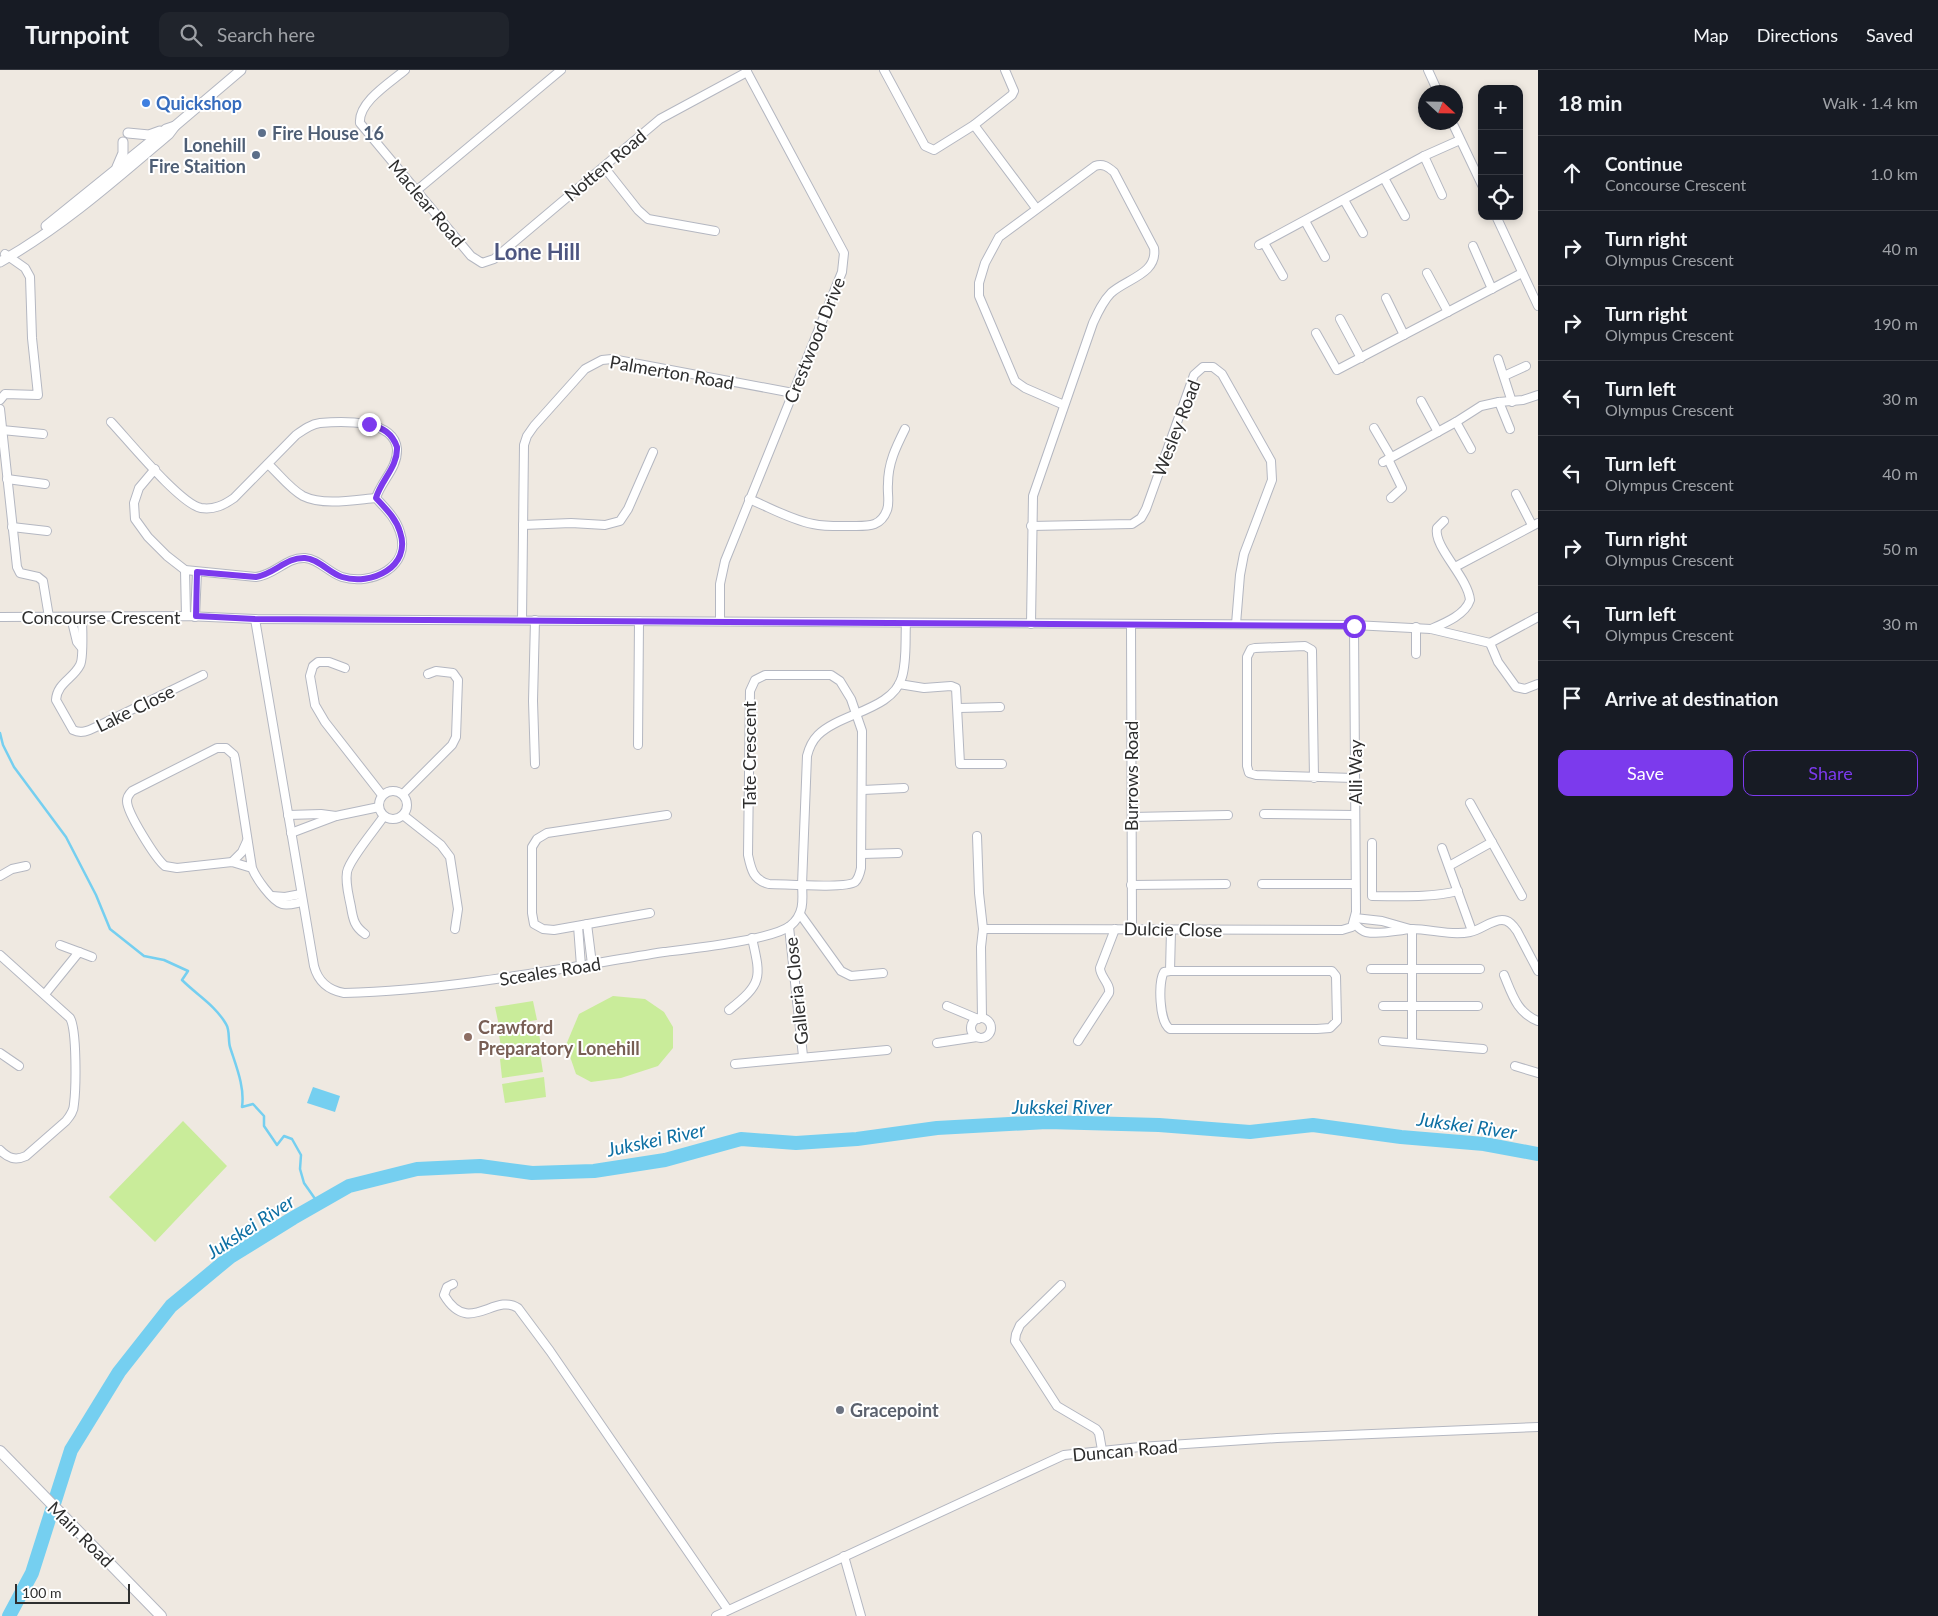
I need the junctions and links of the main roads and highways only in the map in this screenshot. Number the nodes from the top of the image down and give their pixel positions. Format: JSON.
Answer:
{"nodes":[{"id":1,"x":0,"y":1451,"type":"edge"},
{"id":2,"x":161,"y":1616,"type":"edge"}],
"edges":[{"from":1,"to":2,"type":"main road","name":"Main Road"}]}
